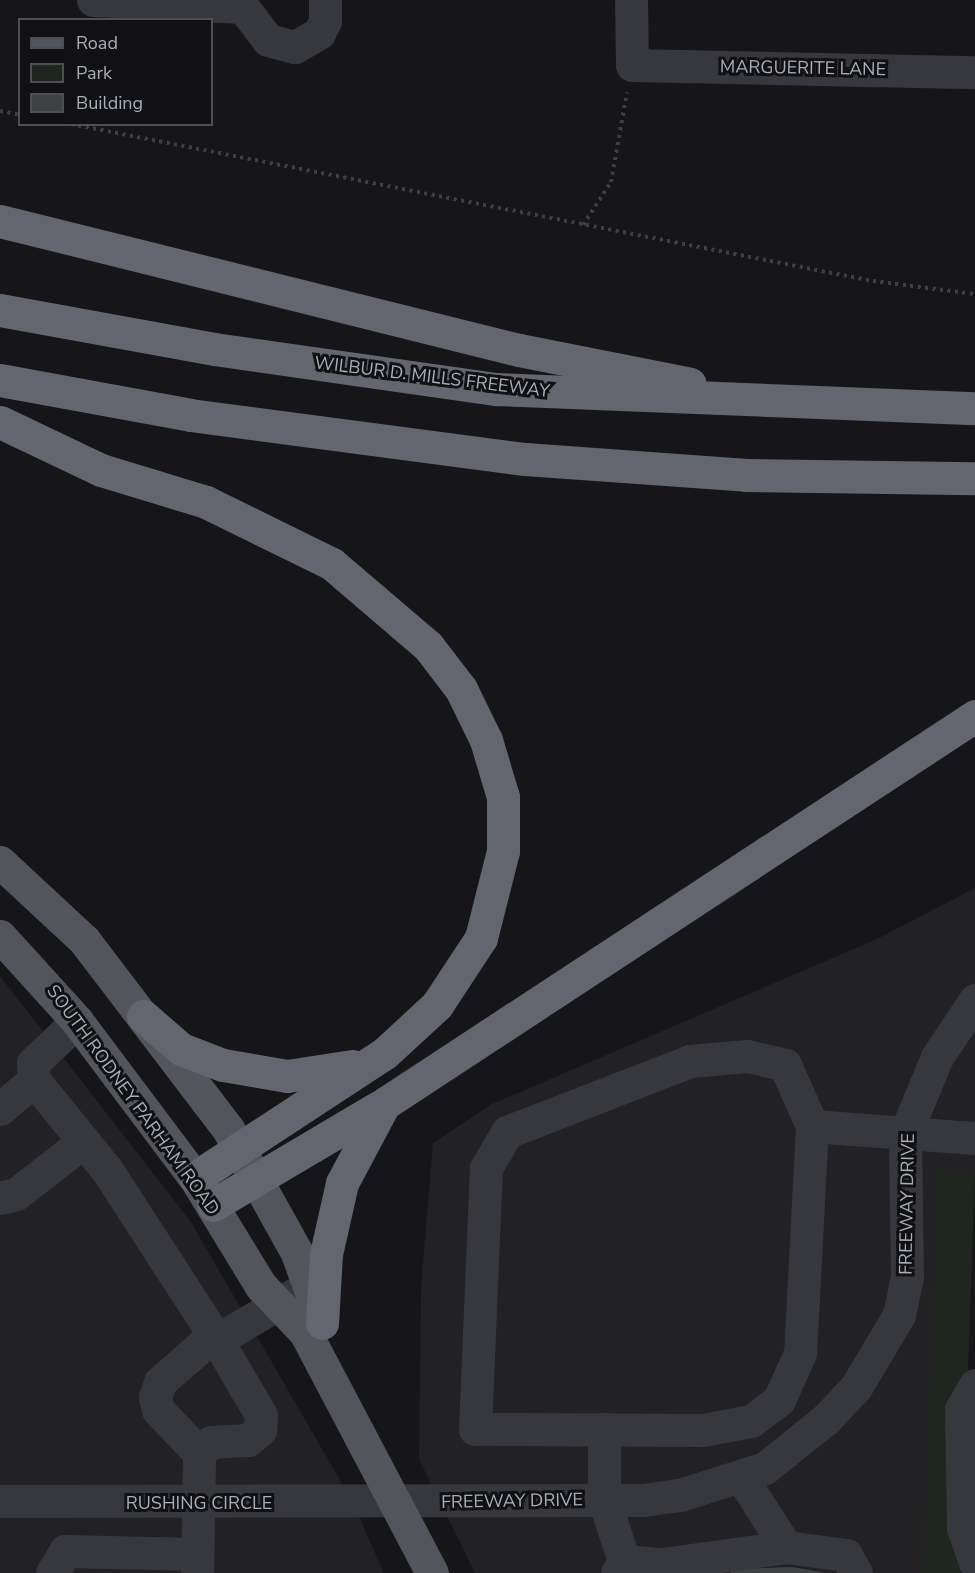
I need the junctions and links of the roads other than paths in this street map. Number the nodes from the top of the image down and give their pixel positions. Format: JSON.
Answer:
{"nodes":[{"id":1,"x":93,"y":0,"type":"edge"},
{"id":2,"x":325,"y":0,"type":"edge"},
{"id":3,"x":631,"y":0,"type":"edge"},
{"id":4,"x":246,"y":3,"type":"edge"},
{"id":5,"x":975,"y":72,"type":"edge"},
{"id":6,"x":0,"y":221,"type":"edge"},
{"id":7,"x":0,"y":310,"type":"edge"},
{"id":8,"x":0,"y":380,"type":"edge"},
{"id":9,"x":798,"y":405,"type":"junction"},
{"id":10,"x":975,"y":408,"type":"edge"},
{"id":11,"x":0,"y":422,"type":"edge"},
{"id":12,"x":975,"y":478,"type":"edge"},
{"id":13,"x":975,"y":716,"type":"edge"},
{"id":14,"x":0,"y":862,"type":"edge"},
{"id":15,"x":0,"y":936,"type":"edge"},
{"id":16,"x":975,"y":1000,"type":"edge"},
{"id":17,"x":143,"y":1016,"type":"junction"},
{"id":18,"x":77,"y":1021,"type":"junction"},
{"id":19,"x":385,"y":1053,"type":"junction"},
{"id":20,"x":34,"y":1080,"type":"junction"},
{"id":21,"x":384,"y":1104,"type":"junction"},
{"id":22,"x":0,"y":1109,"type":"edge"},
{"id":23,"x":812,"y":1126,"type":"junction"},
{"id":24,"x":906,"y":1134,"type":"junction"},
{"id":25,"x":975,"y":1138,"type":"edge"},
{"id":26,"x":83,"y":1142,"type":"junction"},
{"id":27,"x":240,"y":1150,"type":"junction"},
{"id":28,"x":195,"y":1178,"type":"junction"},
{"id":29,"x":258,"y":1178,"type":"junction"},
{"id":30,"x":0,"y":1198,"type":"edge"},
{"id":31,"x":213,"y":1205,"type":"junction"},
{"id":32,"x":310,"y":1285,"type":"junction"},
{"id":33,"x":277,"y":1301,"type":"junction"},
{"id":34,"x":322,"y":1323,"type":"junction"},
{"id":35,"x":217,"y":1340,"type":"junction"},
{"id":36,"x":320,"y":1358,"type":"junction"},
{"id":37,"x":975,"y":1385,"type":"edge"},
{"id":38,"x":604,"y":1429,"type":"junction"},
{"id":39,"x":199,"y":1453,"type":"junction"},
{"id":40,"x":742,"y":1478,"type":"junction"},
{"id":41,"x":604,"y":1500,"type":"junction"},
{"id":42,"x":0,"y":1501,"type":"edge"},
{"id":43,"x":397,"y":1502,"type":"junction"},
{"id":44,"x":199,"y":1504,"type":"junction"},
{"id":45,"x":786,"y":1547,"type":"junction"},
{"id":46,"x":130,"y":1563,"type":"edge"},
{"id":47,"x":975,"y":1563,"type":"edge"},
{"id":48,"x":197,"y":1564,"type":"edge"},
{"id":49,"x":620,"y":1567,"type":"edge"},
{"id":50,"x":666,"y":1568,"type":"edge"},
{"id":51,"x":430,"y":1572,"type":"edge"},
{"id":52,"x":52,"y":1573,"type":"edge"},
{"id":53,"x":856,"y":1573,"type":"edge"}],
"edges":[{"from":1,"to":4,"type":"street"},
{"from":2,"to":4,"type":"street"},
{"from":3,"to":5,"type":"street","name":"MARGUERITE LANE"},
{"from":6,"to":9,"type":"highway"},
{"from":7,"to":9,"type":"highway","name":"WILBUR D. MILLS FREEWAY"},
{"from":8,"to":12,"type":"highway"},
{"from":9,"to":10,"type":"highway","name":"WILBUR D. MILLS FREEWAY"},
{"from":11,"to":19,"type":"highway"},
{"from":13,"to":21,"type":"highway"},
{"from":14,"to":17,"type":"main road"},
{"from":15,"to":18,"type":"main road","name":"SOUTH RODNEY PARHAM ROAD"},
{"from":16,"to":24,"type":"street","name":"FREEWAY DRIVE"},
{"from":17,"to":19,"type":"highway"},
{"from":17,"to":27,"type":"main road"},
{"from":18,"to":20,"type":"street"},
{"from":18,"to":28,"type":"main road","name":"SOUTH RODNEY PARHAM ROAD"},
{"from":19,"to":27,"type":"highway"},
{"from":20,"to":22,"type":"street"},
{"from":20,"to":26,"type":"street"},
{"from":21,"to":29,"type":"highway"},
{"from":21,"to":34,"type":"highway"},
{"from":23,"to":24,"type":"street"},
{"from":23,"to":38,"type":"street"},
{"from":23,"to":38,"type":"street"},
{"from":24,"to":25,"type":"street"},
{"from":24,"to":40,"type":"street","name":"FREEWAY DRIVE"},
{"from":26,"to":30,"type":"street"},
{"from":26,"to":35,"type":"street"},
{"from":27,"to":28,"type":"highway"},
{"from":27,"to":29,"type":"main road"},
{"from":28,"to":31,"type":"main road","name":"SOUTH RODNEY PARHAM ROAD"},
{"from":29,"to":31,"type":"highway"},
{"from":29,"to":32,"type":"main road"},
{"from":31,"to":33,"type":"main road","name":"SOUTH RODNEY PARHAM ROAD"},
{"from":32,"to":33,"type":"street"},
{"from":32,"to":34,"type":"main road"},
{"from":33,"to":35,"type":"street"},
{"from":33,"to":36,"type":"main road","name":"SOUTH RODNEY PARHAM ROAD"},
{"from":34,"to":36,"type":"main road"},
{"from":35,"to":39,"type":"street"},
{"from":35,"to":39,"type":"street"},
{"from":36,"to":43,"type":"main road","name":"SOUTH RODNEY PARHAM ROAD"},
{"from":37,"to":47,"type":"street"},
{"from":38,"to":41,"type":"street"},
{"from":39,"to":44,"type":"street"},
{"from":40,"to":41,"type":"street","name":"FREEWAY DRIVE"},
{"from":40,"to":45,"type":"street"},
{"from":41,"to":43,"type":"street","name":"FREEWAY DRIVE"},
{"from":41,"to":49,"type":"street"},
{"from":42,"to":44,"type":"street","name":"RUSHING CIRCLE"},
{"from":43,"to":44,"type":"street","name":"RUSHING CIRCLE"},
{"from":43,"to":51,"type":"main road","name":"SOUTH RODNEY PARHAM ROAD"},
{"from":44,"to":48,"type":"street"},
{"from":45,"to":50,"type":"street"},
{"from":45,"to":53,"type":"street"},
{"from":46,"to":48,"type":"street"},
{"from":46,"to":52,"type":"street"},
{"from":49,"to":50,"type":"street"}]}
